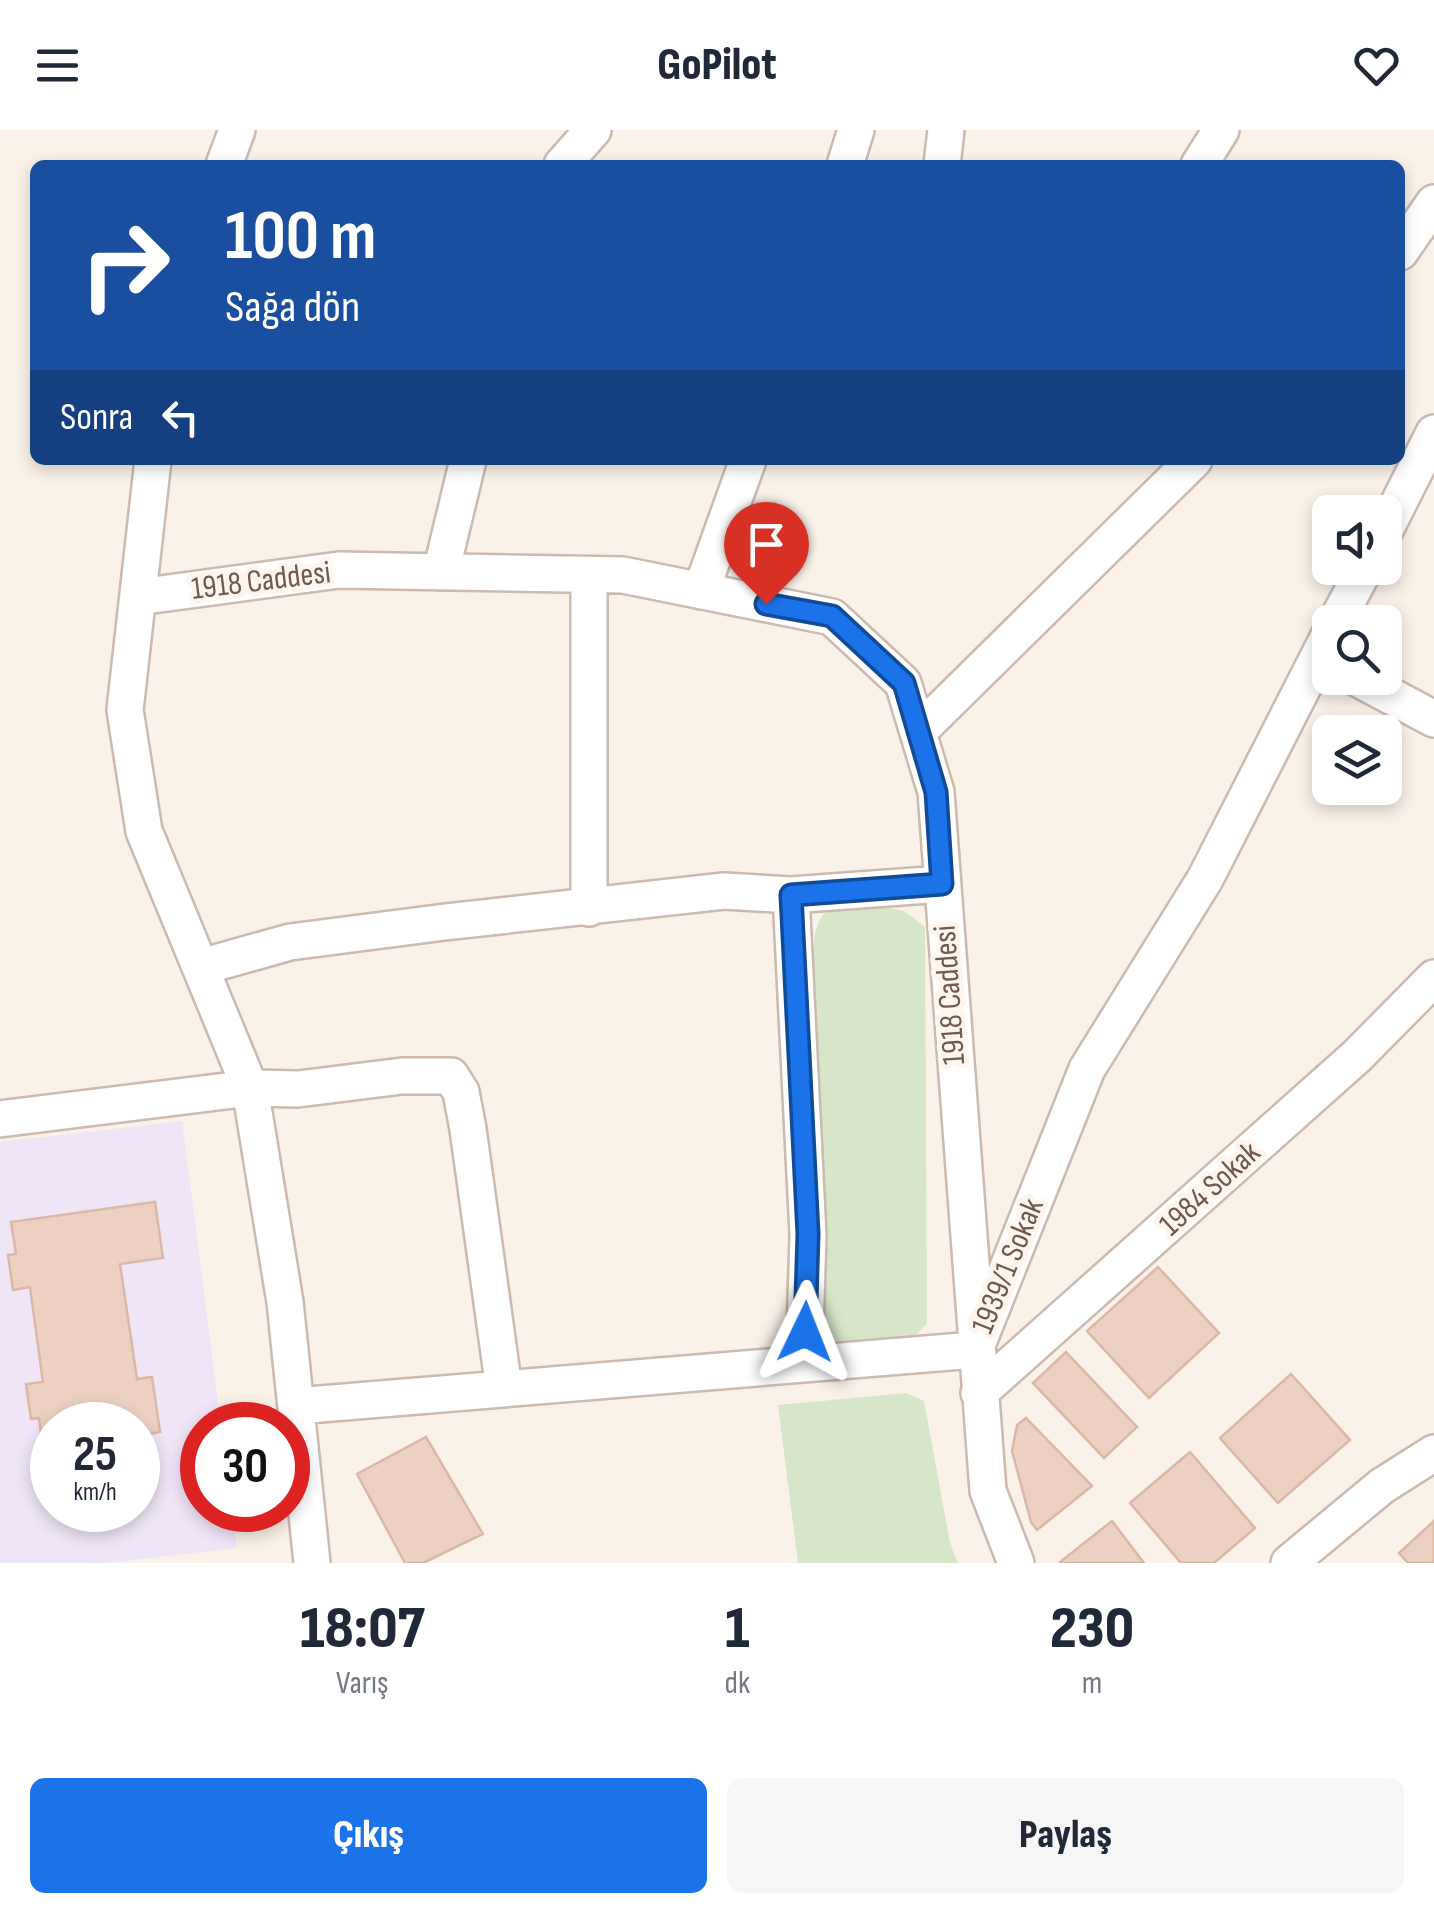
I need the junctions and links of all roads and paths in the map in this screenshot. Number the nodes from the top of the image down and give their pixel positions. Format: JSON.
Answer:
{"nodes":[{"id":1,"x":237,"y":130,"type":"edge"},
{"id":2,"x":593,"y":130,"type":"edge"},
{"id":3,"x":856,"y":130,"type":"edge"},
{"id":4,"x":946,"y":130,"type":"edge"},
{"id":5,"x":1221,"y":130,"type":"edge"},
{"id":6,"x":226,"y":160,"type":"edge"},
{"id":7,"x":566,"y":160,"type":"edge"},
{"id":8,"x":847,"y":160,"type":"edge"},
{"id":9,"x":943,"y":160,"type":"edge"},
{"id":10,"x":1201,"y":160,"type":"edge"},
{"id":11,"x":1434,"y":204,"type":"edge"},
{"id":12,"x":1405,"y":245,"type":"edge"},
{"id":13,"x":1434,"y":433,"type":"edge"},
{"id":14,"x":152,"y":465,"type":"edge"},
{"id":15,"x":467,"y":465,"type":"edge"},
{"id":16,"x":746,"y":465,"type":"edge"},
{"id":17,"x":1189,"y":465,"type":"edge"},
{"id":18,"x":1402,"y":496,"type":"edge"},
{"id":19,"x":441,"y":572,"type":"junction"},
{"id":20,"x":588,"y":575,"type":"junction"},
{"id":21,"x":701,"y":591,"type":"junction"},
{"id":22,"x":138,"y":597,"type":"junction"},
{"id":23,"x":1312,"y":677,"type":"edge"},
{"id":24,"x":1389,"y":695,"type":"edge"},
{"id":25,"x":1434,"y":719,"type":"edge"},
{"id":26,"x":918,"y":732,"type":"junction"},
{"id":27,"x":942,"y":884,"type":"junction"},
{"id":28,"x":791,"y":895,"type":"junction"},
{"id":29,"x":589,"y":908,"type":"junction"},
{"id":30,"x":201,"y":967,"type":"junction"},
{"id":31,"x":1434,"y":978,"type":"edge"},
{"id":32,"x":250,"y":1088,"type":"junction"},
{"id":33,"x":0,"y":1119,"type":"edge"},
{"id":34,"x":974,"y":1350,"type":"junction"},
{"id":35,"x":804,"y":1364,"type":"junction"},
{"id":36,"x":504,"y":1389,"type":"junction"},
{"id":37,"x":979,"y":1393,"type":"junction"},
{"id":38,"x":296,"y":1402,"type":"edge"},
{"id":39,"x":310,"y":1405,"type":"edge"},
{"id":40,"x":1434,"y":1453,"type":"edge"},
{"id":41,"x":309,"y":1532,"type":"edge"},
{"id":42,"x":312,"y":1563,"type":"edge"},
{"id":43,"x":1016,"y":1563,"type":"edge"},
{"id":44,"x":1289,"y":1563,"type":"edge"}],
"edges":[{"from":1,"to":6,"type":"street"},
{"from":2,"to":7,"type":"street"},
{"from":3,"to":8,"type":"street"},
{"from":4,"to":9,"type":"street"},
{"from":5,"to":10,"type":"street"},
{"from":11,"to":12,"type":"street"},
{"from":13,"to":18,"type":"street"},
{"from":14,"to":22,"type":"street"},
{"from":15,"to":19,"type":"street"},
{"from":16,"to":21,"type":"street"},
{"from":17,"to":26,"type":"street"},
{"from":19,"to":20,"type":"street","name":"1918 Caddesi"},
{"from":19,"to":22,"type":"street","name":"1918 Caddesi"},
{"from":20,"to":21,"type":"street","name":"1918 Caddesi"},
{"from":20,"to":29,"type":"street"},
{"from":21,"to":26,"type":"street","name":"1918 Caddesi"},
{"from":22,"to":30,"type":"street"},
{"from":23,"to":34,"type":"street","name":"1939/1 Sokak"},
{"from":24,"to":25,"type":"street"},
{"from":26,"to":27,"type":"street","name":"1918 Caddesi"},
{"from":27,"to":28,"type":"street"},
{"from":27,"to":34,"type":"street","name":"1918 Caddesi"},
{"from":28,"to":29,"type":"street"},
{"from":28,"to":35,"type":"street"},
{"from":29,"to":30,"type":"street"},
{"from":30,"to":32,"type":"street"},
{"from":31,"to":37,"type":"street","name":"1984 Sokak"},
{"from":32,"to":33,"type":"street"},
{"from":32,"to":36,"type":"street"},
{"from":32,"to":38,"type":"street"},
{"from":34,"to":35,"type":"street","name":"1939/1 Sokak"},
{"from":34,"to":37,"type":"street","name":"1918 Caddesi"},
{"from":35,"to":36,"type":"street","name":"1939/1 Sokak"},
{"from":36,"to":39,"type":"street","name":"1939/1 Sokak"},
{"from":37,"to":43,"type":"street","name":"1918 Caddesi"},
{"from":40,"to":44,"type":"street"},
{"from":41,"to":42,"type":"street"}]}
